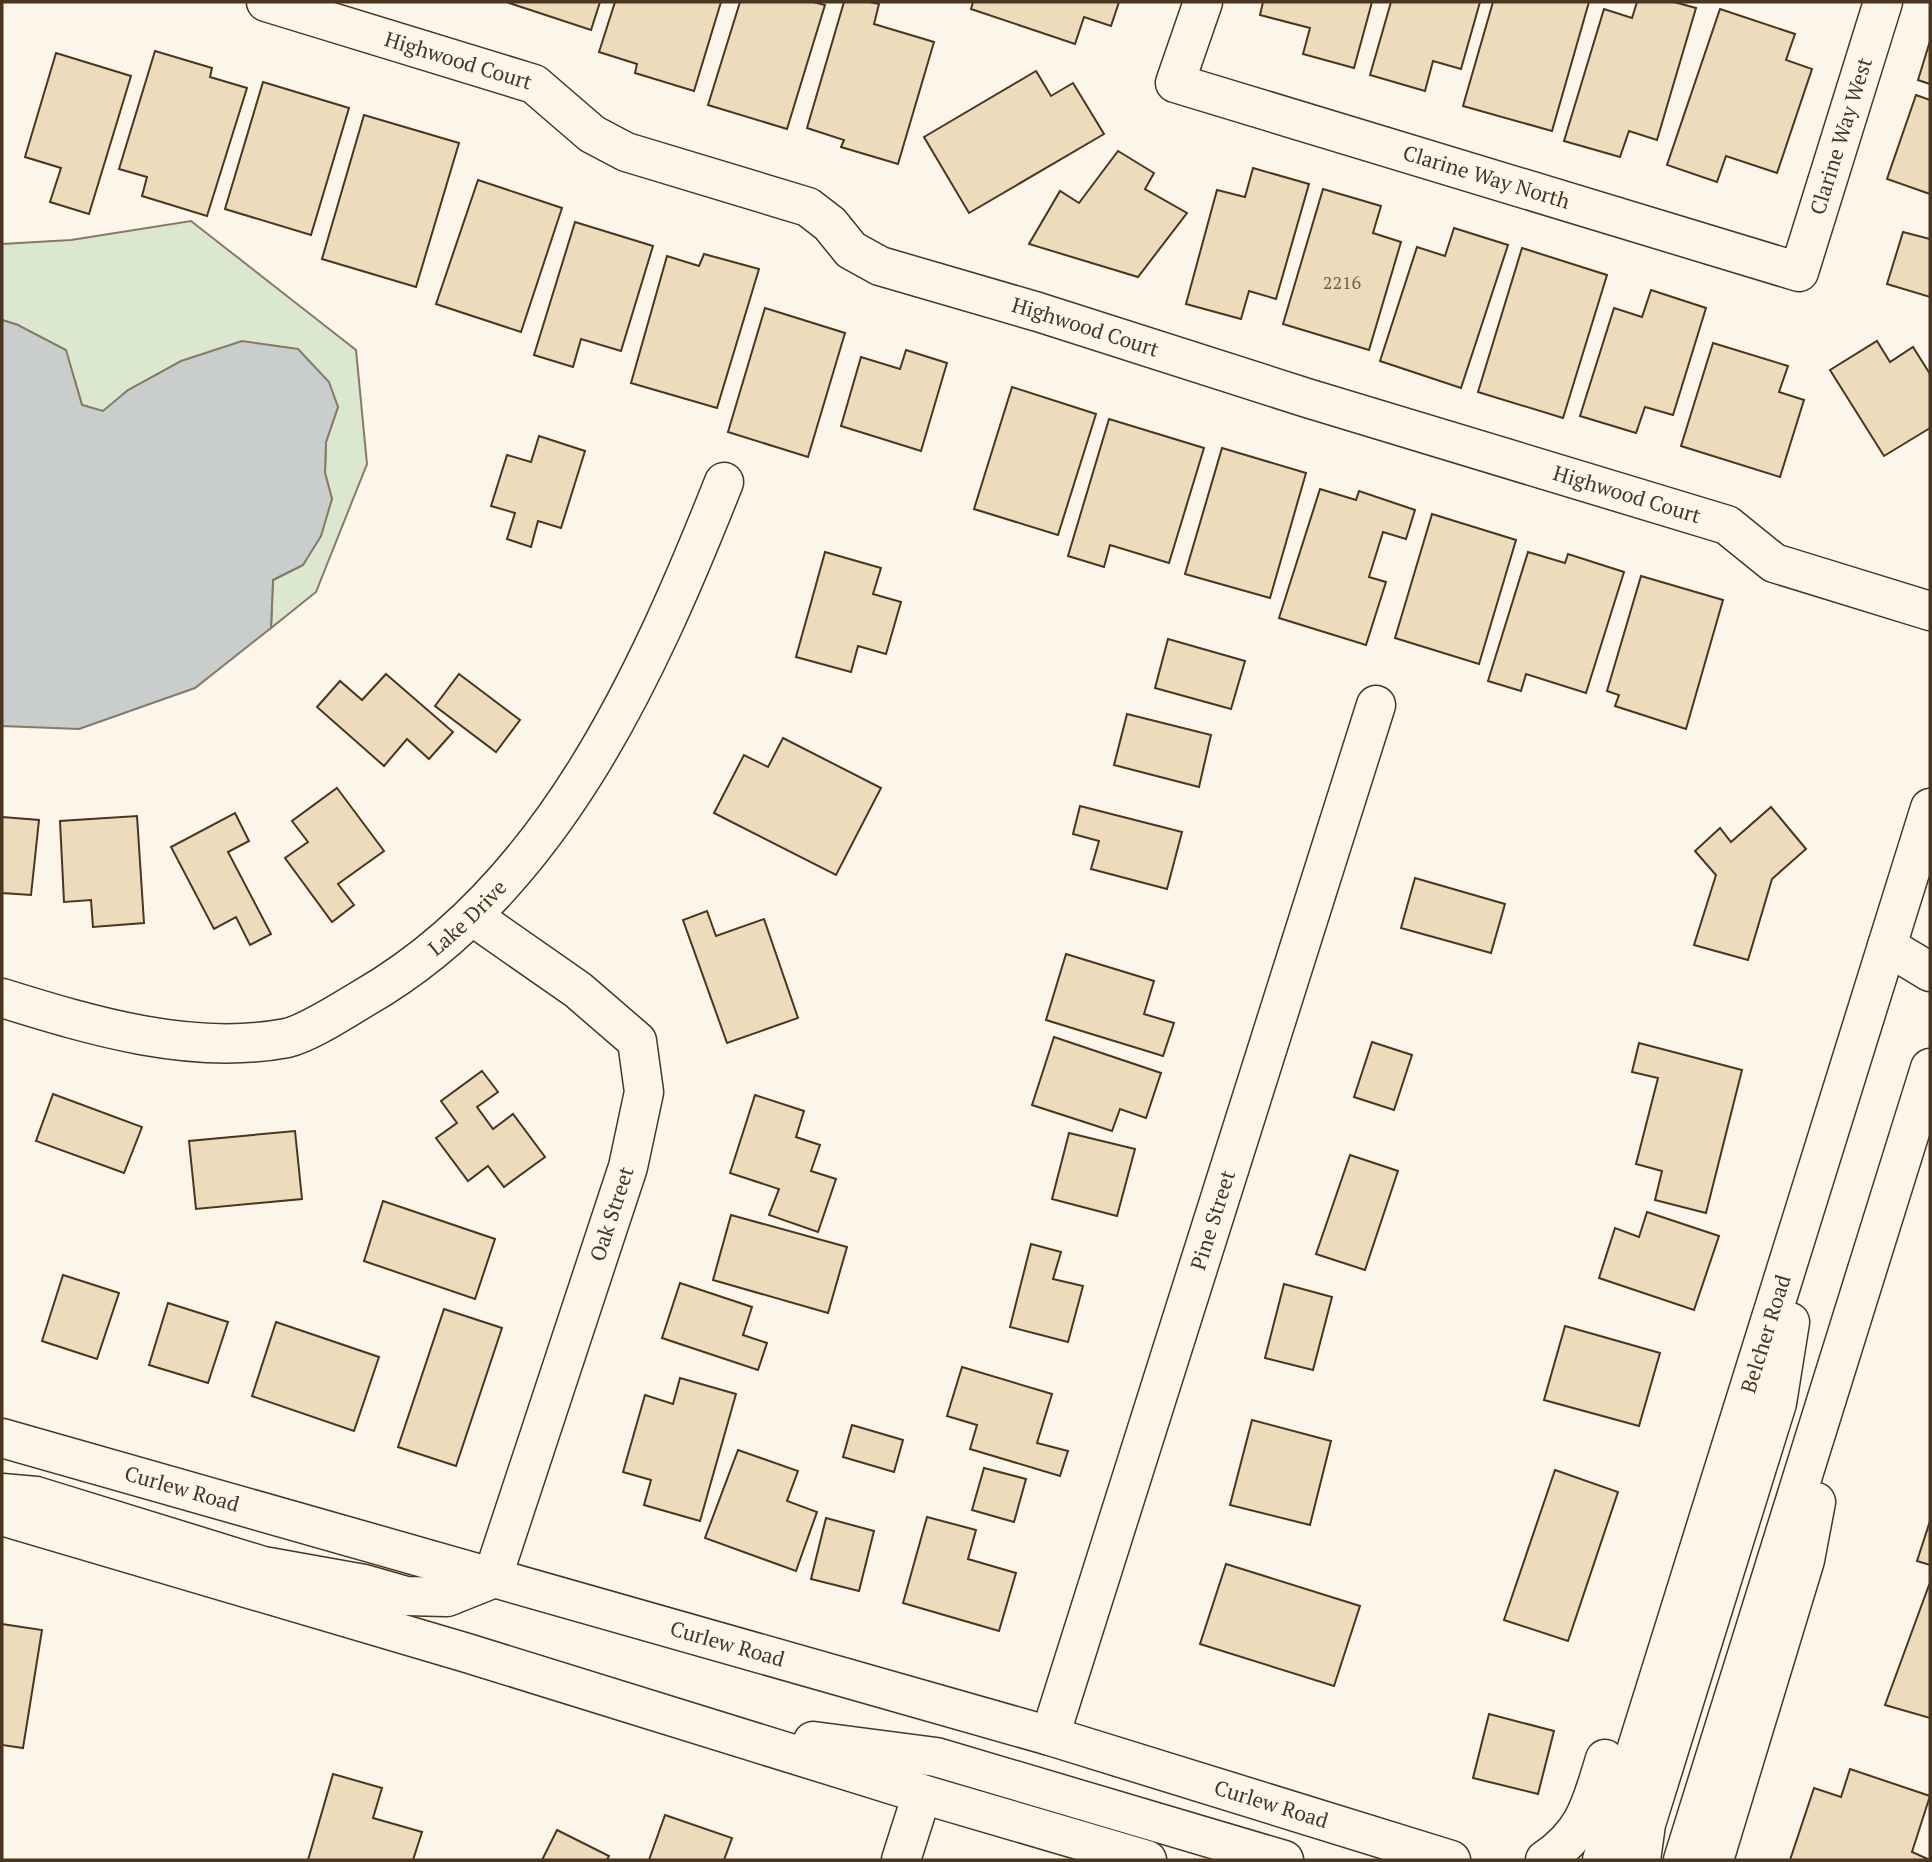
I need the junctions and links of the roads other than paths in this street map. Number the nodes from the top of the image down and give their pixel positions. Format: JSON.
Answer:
{"nodes":[{"id":1,"x":266,"y":2,"type":"edge"},
{"id":2,"x":1203,"y":2,"type":"edge"},
{"id":3,"x":1883,"y":2,"type":"edge"},
{"id":4,"x":1799,"y":272,"type":"joint"},
{"id":5,"x":724,"y":482,"type":"dead end"},
{"id":6,"x":1930,"y":611,"type":"edge"},
{"id":7,"x":1376,"y":705,"type":"dead end"},
{"id":8,"x":1930,"y":808,"type":"edge"},
{"id":9,"x":472,"y":916,"type":"junction"},
{"id":10,"x":1887,"y":946,"type":"junction"},
{"id":11,"x":1930,"y":947,"type":"edge"},
{"id":12,"x":1930,"y":972,"type":"edge"},
{"id":13,"x":2,"y":998,"type":"edge"},
{"id":14,"x":1930,"y":1068,"type":"edge"},
{"id":15,"x":1811,"y":1188,"type":"junction"},
{"id":16,"x":1787,"y":1265,"type":"junction"},
{"id":17,"x":2,"y":1437,"type":"edge"},
{"id":18,"x":2,"y":1493,"type":"edge"},
{"id":19,"x":2,"y":1516,"type":"edge"},
{"id":20,"x":492,"y":1579,"type":"junction"},
{"id":21,"x":707,"y":1727,"type":"junction"},
{"id":22,"x":1050,"y":1736,"type":"junction"},
{"id":23,"x":922,"y":1794,"type":"junction"},
{"id":24,"x":1076,"y":1839,"type":"junction"},
{"id":25,"x":1690,"y":1859,"type":"edge"},
{"id":26,"x":901,"y":1860,"type":"edge"},
{"id":27,"x":1109,"y":1860,"type":"edge"},
{"id":28,"x":1147,"y":1860,"type":"edge"},
{"id":29,"x":1284,"y":1860,"type":"edge"},
{"id":30,"x":1451,"y":1860,"type":"edge"},
{"id":31,"x":1545,"y":1860,"type":"edge"},
{"id":32,"x":1602,"y":1860,"type":"edge"},
{"id":33,"x":1641,"y":1860,"type":"edge"}],
"edges":[{"from":1,"to":6,"type":"main road","name":"Highwood Court"},
{"from":2,"to":4,"type":"main road","name":"Clarine Way North"},
{"from":3,"to":4,"type":"main road","name":"Clarine Way West"},
{"from":5,"to":9,"type":"main road","name":"Lake Drive"},
{"from":7,"to":22,"type":"main road","name":"Pine Street"},
{"from":8,"to":10,"type":"main road","name":"Belcher Road"},
{"from":9,"to":13,"type":"main road","name":"Lake Drive"},
{"from":9,"to":20,"type":"main road","name":"Oak Street"},
{"from":10,"to":11,"type":"main road"},
{"from":10,"to":12,"type":"main road"},
{"from":10,"to":15,"type":"main road","name":"Belcher Road"},
{"from":14,"to":25,"type":"main road"},
{"from":15,"to":16,"type":"main road","name":"Belcher Road"},
{"from":15,"to":33,"type":"main road"},
{"from":16,"to":31,"type":"main road"},
{"from":16,"to":32,"type":"main road","name":"Belcher Road"},
{"from":17,"to":20,"type":"main road","name":"Curlew Road"},
{"from":18,"to":20,"type":"main road"},
{"from":19,"to":21,"type":"main road"},
{"from":20,"to":22,"type":"main road","name":"Curlew Road"},
{"from":21,"to":23,"type":"main road"},
{"from":21,"to":29,"type":"main road"},
{"from":22,"to":30,"type":"main road","name":"Curlew Road"},
{"from":23,"to":24,"type":"main road"},
{"from":23,"to":26,"type":"main road"},
{"from":24,"to":27,"type":"main road"},
{"from":24,"to":28,"type":"main road"}]}
